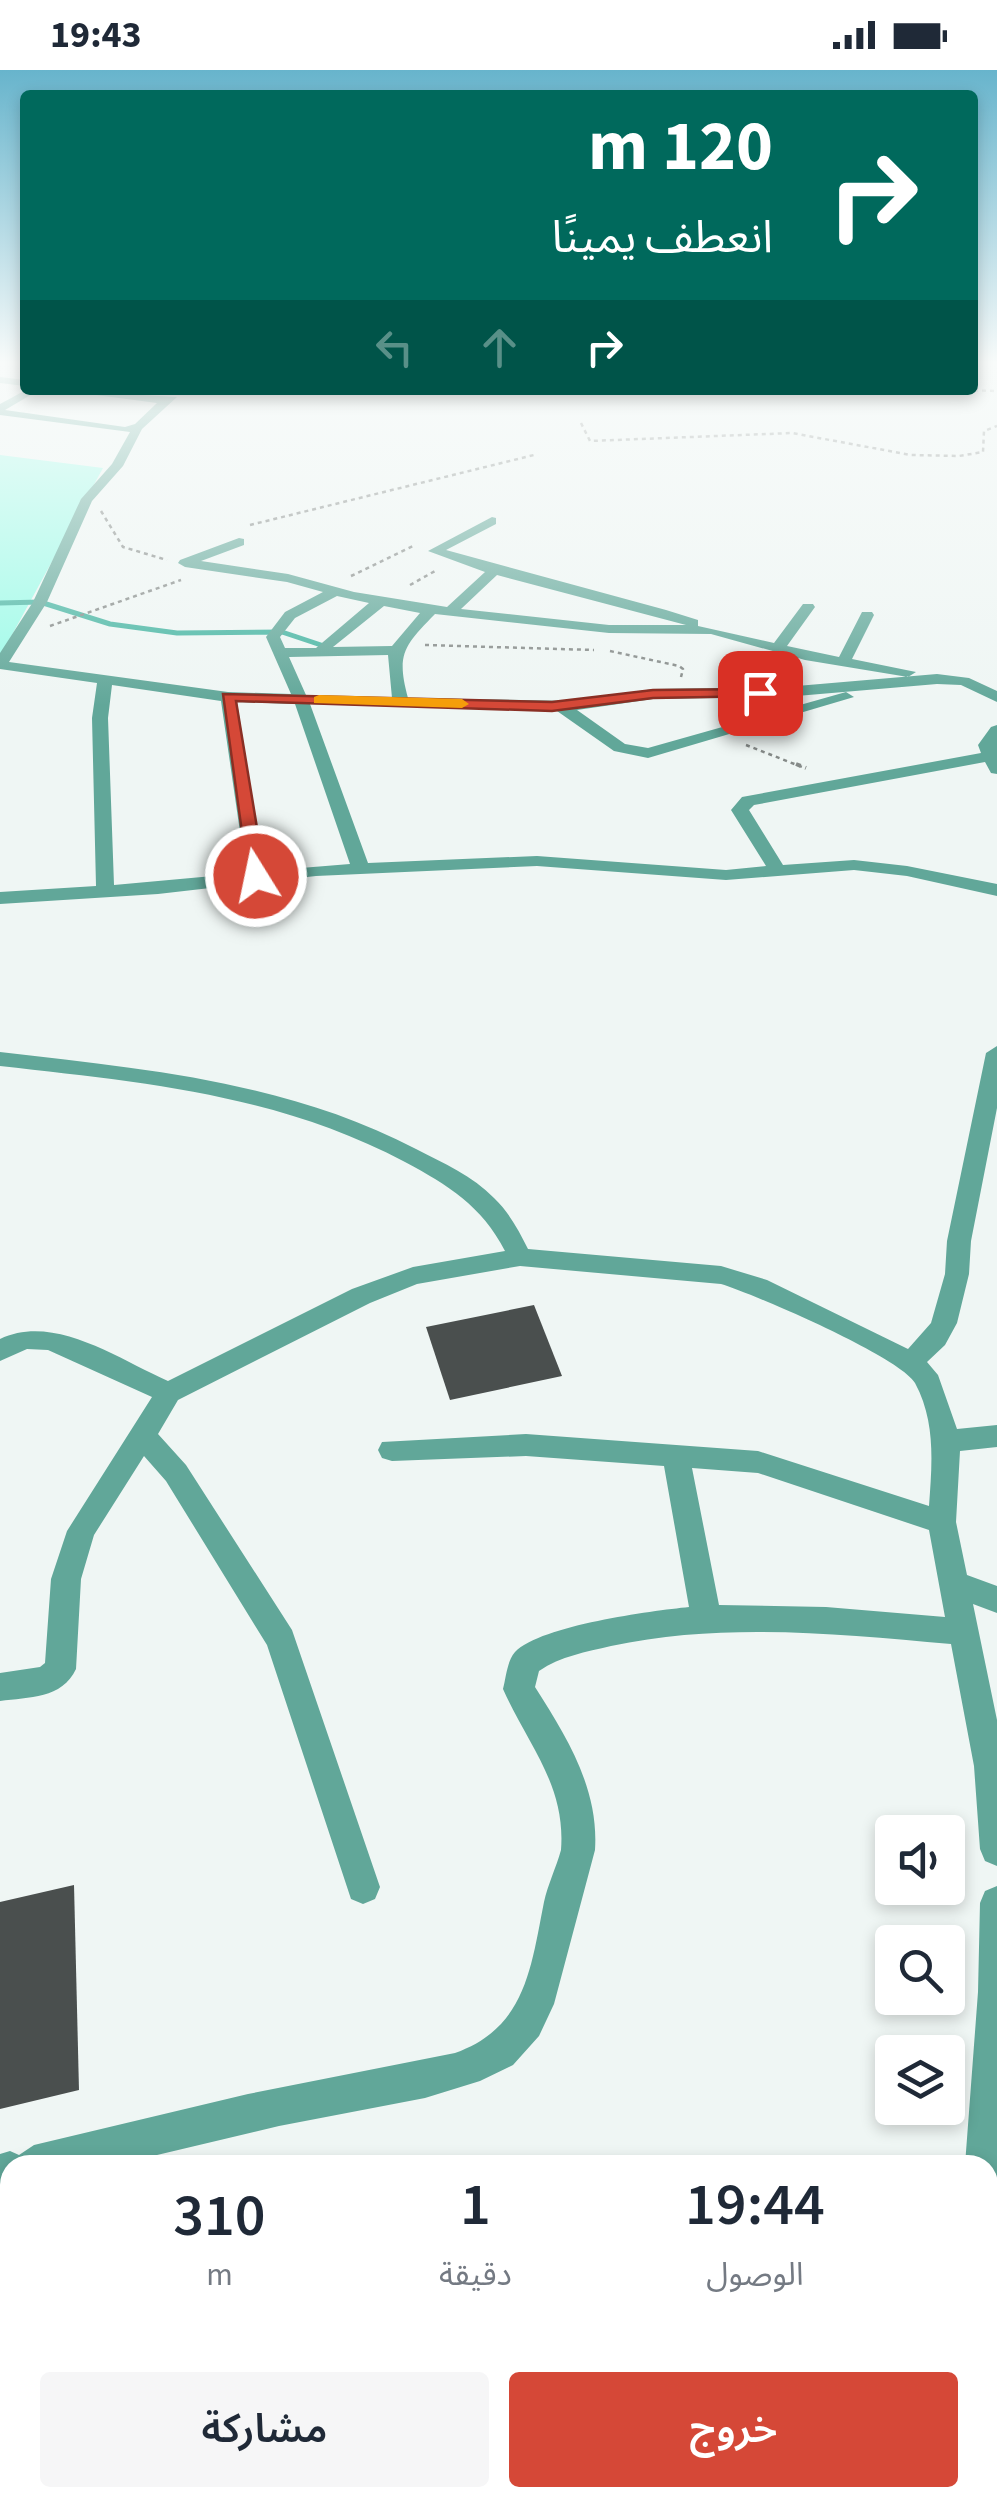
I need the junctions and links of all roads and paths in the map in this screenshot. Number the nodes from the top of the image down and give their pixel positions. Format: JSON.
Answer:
{"nodes":[{"id":1,"x":108,"y":479,"type":"edge"},
{"id":2,"x":441,"y":479,"type":"edge"},
{"id":3,"x":87,"y":499,"type":"junction"},
{"id":4,"x":492,"y":521,"type":"dead end"},
{"id":5,"x":239,"y":542,"type":"joint"},
{"id":6,"x":435,"y":551,"type":"junction"},
{"id":7,"x":455,"y":560,"type":"junction"},
{"id":8,"x":185,"y":563,"type":"junction"},
{"id":9,"x":204,"y":564,"type":"junction"},
{"id":10,"x":492,"y":572,"type":"junction"},
{"id":11,"x":331,"y":590,"type":"junction"},
{"id":12,"x":380,"y":602,"type":"junction"},
{"id":13,"x":517,"y":606,"type":"dead end"},
{"id":14,"x":808,"y":607,"type":"dead end"},
{"id":15,"x":432,"y":610,"type":"junction"},
{"id":16,"x":450,"y":612,"type":"junction"},
{"id":17,"x":866,"y":616,"type":"dead end"},
{"id":18,"x":506,"y":618,"type":"junction"},
{"id":19,"x":712,"y":630,"type":"junction"},
{"id":20,"x":19,"y":639,"type":"junction"},
{"id":21,"x":778,"y":648,"type":"junction"},
{"id":22,"x":396,"y":649,"type":"junction"},
{"id":23,"x":320,"y":652,"type":"junction"},
{"id":24,"x":281,"y":653,"type":"junction"},
{"id":25,"x":844,"y":663,"type":"junction"},
{"id":26,"x":0,"y":665,"type":"edge"},
{"id":27,"x":937,"y":679,"type":"junction"},
{"id":28,"x":105,"y":681,"type":"junction"},
{"id":29,"x":874,"y":686,"type":"junction"},
{"id":30,"x":673,"y":694,"type":"junction"},
{"id":31,"x":228,"y":697,"type":"junction"},
{"id":32,"x":997,"y":697,"type":"edge"},
{"id":33,"x":300,"y":700,"type":"junction"},
{"id":34,"x":401,"y":702,"type":"junction"},
{"id":35,"x":562,"y":706,"type":"junction"},
{"id":36,"x":997,"y":730,"type":"edge"},
{"id":37,"x":720,"y":735,"type":"junction"},
{"id":38,"x":993,"y":762,"type":"edge"},
{"id":39,"x":840,"y":780,"type":"junction"},
{"id":40,"x":361,"y":868,"type":"junction"},
{"id":41,"x":779,"y":874,"type":"junction"},
{"id":42,"x":256,"y":876,"type":"junction"},
{"id":43,"x":105,"y":890,"type":"junction"},
{"id":44,"x":997,"y":890,"type":"edge"},
{"id":45,"x":0,"y":898,"type":"edge"},
{"id":46,"x":997,"y":1053,"type":"edge"},
{"id":47,"x":0,"y":1059,"type":"edge"},
{"id":48,"x":994,"y":1085,"type":"edge"},
{"id":49,"x":520,"y":1257,"type":"junction"},
{"id":50,"x":0,"y":1351,"type":"edge"},
{"id":51,"x":910,"y":1362,"type":"junction"},
{"id":52,"x":169,"y":1393,"type":"junction"},
{"id":53,"x":142,"y":1435,"type":"junction"},
{"id":54,"x":997,"y":1436,"type":"edge"},
{"id":55,"x":947,"y":1441,"type":"junction"},
{"id":56,"x":392,"y":1450,"type":"dead end"},
{"id":57,"x":674,"y":1453,"type":"junction"},
{"id":58,"x":942,"y":1522,"type":"junction"},
{"id":59,"x":957,"y":1584,"type":"junction"},
{"id":60,"x":997,"y":1600,"type":"edge"},
{"id":61,"x":707,"y":1620,"type":"junction"},
{"id":62,"x":966,"y":1632,"type":"junction"},
{"id":63,"x":0,"y":1686,"type":"edge"},
{"id":64,"x":997,"y":1849,"type":"edge"},
{"id":65,"x":363,"y":1887,"type":"dead end"},
{"id":66,"x":997,"y":1904,"type":"edge"},
{"id":67,"x":140,"y":2153,"type":"edge"},
{"id":68,"x":985,"y":2155,"type":"edge"}],
"edges":[{"from":1,"to":3,"type":"street"},
{"from":2,"to":5,"type":"path"},
{"from":3,"to":8,"type":"path"},
{"from":3,"to":20,"type":"street"},
{"from":4,"to":6,"type":"street"},
{"from":5,"to":8,"type":"street"},
{"from":6,"to":7,"type":"street"},
{"from":6,"to":11,"type":"path"},
{"from":7,"to":10,"type":"street"},
{"from":7,"to":12,"type":"path"},
{"from":8,"to":9,"type":"street"},
{"from":9,"to":11,"type":"street"},
{"from":9,"to":20,"type":"path"},
{"from":10,"to":16,"type":"street"},
{"from":10,"to":19,"type":"street"},
{"from":11,"to":12,"type":"street"},
{"from":11,"to":24,"type":"street"},
{"from":12,"to":15,"type":"street"},
{"from":12,"to":23,"type":"street"},
{"from":13,"to":18,"type":"street"},
{"from":14,"to":21,"type":"street"},
{"from":15,"to":16,"type":"street"},
{"from":15,"to":22,"type":"street"},
{"from":16,"to":18,"type":"street"},
{"from":17,"to":25,"type":"street"},
{"from":18,"to":19,"type":"street"},
{"from":19,"to":21,"type":"street"},
{"from":20,"to":26,"type":"street"},
{"from":21,"to":25,"type":"street"},
{"from":22,"to":23,"type":"street"},
{"from":22,"to":30,"type":"path"},
{"from":22,"to":34,"type":"street"},
{"from":23,"to":24,"type":"street"},
{"from":24,"to":33,"type":"street"},
{"from":25,"to":27,"type":"street"},
{"from":26,"to":28,"type":"street"},
{"from":27,"to":29,"type":"street"},
{"from":27,"to":32,"type":"street"},
{"from":28,"to":31,"type":"street"},
{"from":28,"to":43,"type":"street"},
{"from":29,"to":30,"type":"street"},
{"from":29,"to":37,"type":"street"},
{"from":30,"to":35,"type":"street"},
{"from":31,"to":33,"type":"street"},
{"from":31,"to":42,"type":"street"},
{"from":33,"to":34,"type":"street"},
{"from":33,"to":40,"type":"street"},
{"from":34,"to":35,"type":"street"},
{"from":35,"to":37,"type":"street"},
{"from":36,"to":38,"type":"street"},
{"from":37,"to":39,"type":"path"},
{"from":38,"to":39,"type":"street"},
{"from":39,"to":41,"type":"street"},
{"from":40,"to":41,"type":"street"},
{"from":40,"to":42,"type":"street"},
{"from":41,"to":44,"type":"street"},
{"from":42,"to":43,"type":"street"},
{"from":43,"to":45,"type":"street"},
{"from":46,"to":48,"type":"street"},
{"from":47,"to":49,"type":"street"},
{"from":48,"to":51,"type":"street"},
{"from":49,"to":51,"type":"street"},
{"from":49,"to":52,"type":"street"},
{"from":50,"to":52,"type":"street"},
{"from":51,"to":55,"type":"street"},
{"from":52,"to":53,"type":"street"},
{"from":53,"to":63,"type":"street"},
{"from":53,"to":65,"type":"street"},
{"from":54,"to":55,"type":"street"},
{"from":55,"to":58,"type":"street"},
{"from":56,"to":57,"type":"street"},
{"from":57,"to":58,"type":"street"},
{"from":57,"to":61,"type":"street"},
{"from":58,"to":59,"type":"street"},
{"from":59,"to":60,"type":"street"},
{"from":59,"to":62,"type":"street"},
{"from":61,"to":62,"type":"street"},
{"from":61,"to":67,"type":"street"},
{"from":62,"to":64,"type":"street"},
{"from":66,"to":68,"type":"street"}]}
